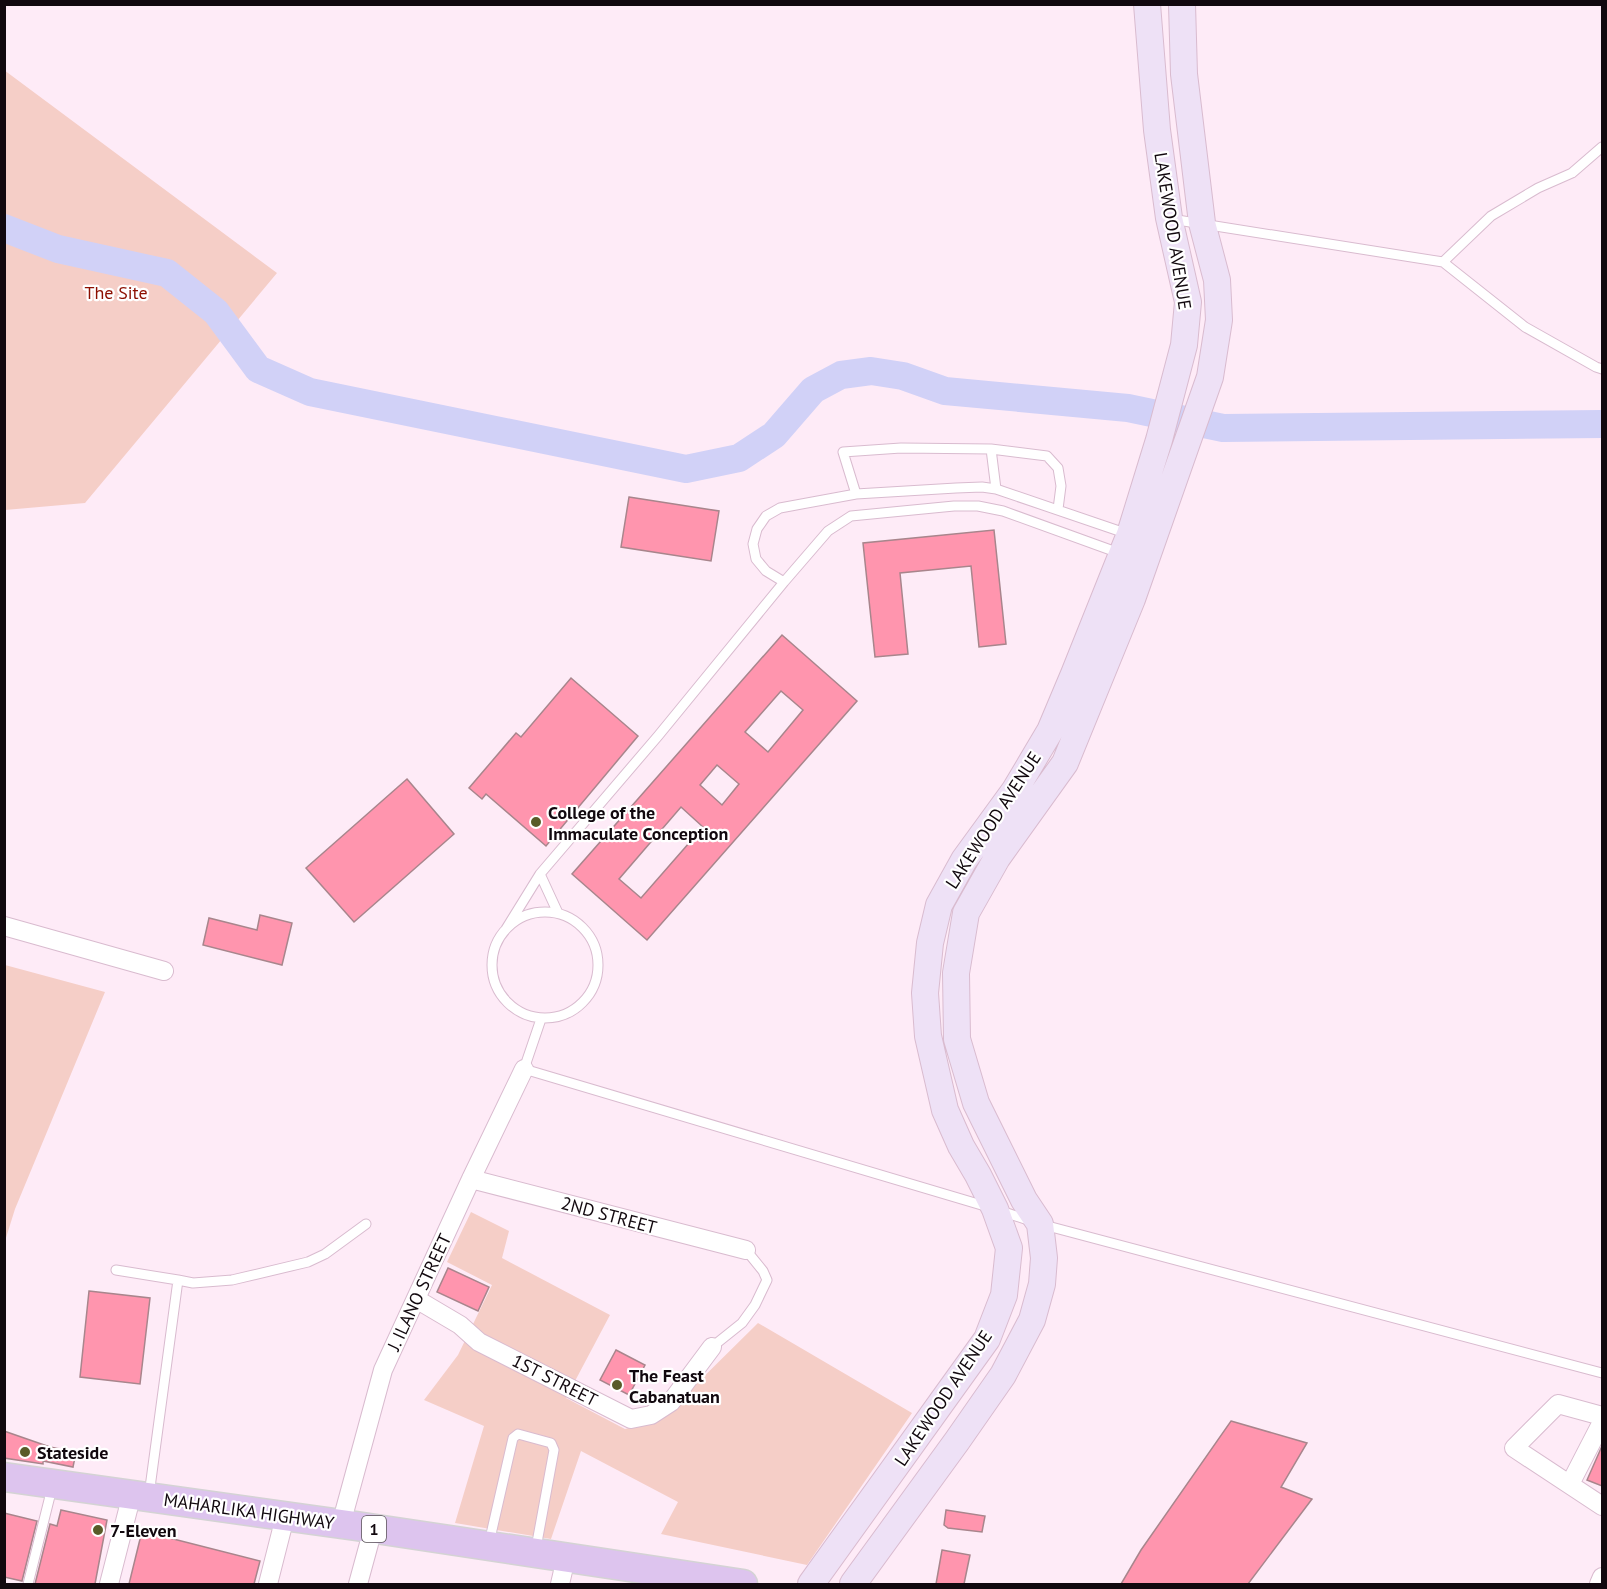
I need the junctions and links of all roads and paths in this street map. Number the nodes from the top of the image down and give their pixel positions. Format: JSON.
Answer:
{"nodes":[{"id":1,"x":1148,"y":4,"type":"edge"},
{"id":2,"x":1182,"y":4,"type":"edge"},
{"id":3,"x":1602,"y":147,"type":"edge"},
{"id":4,"x":1169,"y":218,"type":"junction"},
{"id":5,"x":1202,"y":223,"type":"junction"},
{"id":6,"x":1443,"y":262,"type":"junction"},
{"id":7,"x":1602,"y":369,"type":"edge"},
{"id":8,"x":991,"y":449,"type":"junction"},
{"id":9,"x":996,"y":489,"type":"junction"},
{"id":10,"x":856,"y":494,"type":"junction"},
{"id":11,"x":1058,"y":509,"type":"junction"},
{"id":12,"x":1127,"y":544,"type":"junction"},
{"id":13,"x":784,"y":582,"type":"junction"},
{"id":14,"x":540,"y":874,"type":"junction"},
{"id":15,"x":558,"y":913,"type":"junction"},
{"id":16,"x":4,"y":926,"type":"edge"},
{"id":17,"x":506,"y":929,"type":"junction"},
{"id":18,"x":164,"y":971,"type":"dead end"},
{"id":19,"x":541,"y":1019,"type":"junction"},
{"id":20,"x":524,"y":1069,"type":"junction"},
{"id":21,"x":471,"y":1179,"type":"junction"},
{"id":22,"x":995,"y":1209,"type":"junction"},
{"id":23,"x":366,"y":1224,"type":"dead end"},
{"id":24,"x":1040,"y":1224,"type":"junction"},
{"id":25,"x":746,"y":1250,"type":"joint"},
{"id":26,"x":116,"y":1270,"type":"dead end"},
{"id":27,"x":178,"y":1280,"type":"junction"},
{"id":28,"x":416,"y":1299,"type":"junction"},
{"id":29,"x":712,"y":1347,"type":"joint"},
{"id":30,"x":1602,"y":1373,"type":"edge"},
{"id":31,"x":1602,"y":1416,"type":"edge"},
{"id":32,"x":1602,"y":1422,"type":"edge"},
{"id":33,"x":4,"y":1477,"type":"edge"},
{"id":34,"x":1570,"y":1484,"type":"junction"},
{"id":35,"x":53,"y":1485,"type":"junction"},
{"id":36,"x":140,"y":1495,"type":"junction"},
{"id":37,"x":1602,"y":1506,"type":"edge"},
{"id":38,"x":285,"y":1517,"type":"junction"},
{"id":39,"x":341,"y":1524,"type":"junction"},
{"id":40,"x":373,"y":1529,"type":"junction"},
{"id":41,"x":488,"y":1546,"type":"junction"},
{"id":42,"x":535,"y":1554,"type":"junction"},
{"id":43,"x":563,"y":1571,"type":"edge"},
{"id":44,"x":1602,"y":1577,"type":"edge"},
{"id":45,"x":28,"y":1584,"type":"edge"},
{"id":46,"x":109,"y":1584,"type":"edge"},
{"id":47,"x":268,"y":1584,"type":"edge"},
{"id":48,"x":358,"y":1584,"type":"edge"},
{"id":49,"x":743,"y":1584,"type":"edge"},
{"id":50,"x":811,"y":1584,"type":"edge"},
{"id":51,"x":853,"y":1584,"type":"edge"},
{"id":52,"x":1599,"y":1584,"type":"edge"}],
"edges":[{"from":1,"to":4,"type":"main road","name":"LAKEWOOD AVENUE"},
{"from":2,"to":5,"type":"main road","name":"LAKEWOOD AVENUE"},
{"from":3,"to":6,"type":"lane"},
{"from":4,"to":5,"type":"lane"},
{"from":4,"to":12,"type":"main road","name":"LAKEWOOD AVENUE"},
{"from":5,"to":6,"type":"lane"},
{"from":5,"to":24,"type":"main road","name":"LAKEWOOD AVENUE"},
{"from":6,"to":7,"type":"lane"},
{"from":8,"to":9,"type":"lane"},
{"from":8,"to":10,"type":"lane"},
{"from":8,"to":11,"type":"lane"},
{"from":9,"to":10,"type":"lane"},
{"from":9,"to":11,"type":"lane"},
{"from":10,"to":13,"type":"lane"},
{"from":11,"to":12,"type":"lane"},
{"from":12,"to":13,"type":"lane"},
{"from":12,"to":22,"type":"main road","name":"LAKEWOOD AVENUE"},
{"from":13,"to":14,"type":"lane"},
{"from":14,"to":15,"type":"lane"},
{"from":14,"to":17,"type":"lane"},
{"from":15,"to":17,"type":"lane"},
{"from":15,"to":19,"type":"lane"},
{"from":16,"to":18,"type":"street"},
{"from":17,"to":19,"type":"lane"},
{"from":19,"to":20,"type":"lane"},
{"from":20,"to":21,"type":"street","name":"J. ILANO STREET"},
{"from":20,"to":22,"type":"lane"},
{"from":21,"to":25,"type":"street","name":"2ND STREET"},
{"from":21,"to":28,"type":"street","name":"J. ILANO STREET"},
{"from":22,"to":24,"type":"lane"},
{"from":22,"to":50,"type":"main road","name":"LAKEWOOD AVENUE"},
{"from":23,"to":27,"type":"lane"},
{"from":24,"to":30,"type":"lane"},
{"from":24,"to":51,"type":"main road","name":"LAKEWOOD AVENUE"},
{"from":25,"to":29,"type":"lane"},
{"from":26,"to":27,"type":"lane"},
{"from":27,"to":36,"type":"lane"},
{"from":28,"to":29,"type":"street","name":"1ST STREET"},
{"from":28,"to":39,"type":"street","name":"J. ILANO STREET"},
{"from":31,"to":34,"type":"street"},
{"from":32,"to":34,"type":"street"},
{"from":33,"to":35,"type":"main road","name":"MAHARLIKA HIGHWAY","number":"1"},
{"from":34,"to":37,"type":"street"},
{"from":35,"to":36,"type":"main road","name":"MAHARLIKA HIGHWAY","number":"1"},
{"from":35,"to":45,"type":"lane"},
{"from":36,"to":38,"type":"main road","name":"MAHARLIKA HIGHWAY","number":"1"},
{"from":36,"to":46,"type":"street"},
{"from":38,"to":39,"type":"main road","name":"MAHARLIKA HIGHWAY","number":"1"},
{"from":38,"to":47,"type":"street"},
{"from":39,"to":40,"type":"main road","name":"MAHARLIKA HIGHWAY","number":"1"},
{"from":40,"to":41,"type":"main road","name":"MAHARLIKA HIGHWAY","number":"1"},
{"from":40,"to":48,"type":"street"},
{"from":41,"to":42,"type":"main road","name":"MAHARLIKA HIGHWAY","number":"1"},
{"from":41,"to":42,"type":"lane"},
{"from":42,"to":43,"type":"main road","name":"MAHARLIKA HIGHWAY","number":"1"},
{"from":43,"to":49,"type":"main road","name":"MAHARLIKA HIGHWAY","number":"1"},
{"from":44,"to":52,"type":"street"}]}
